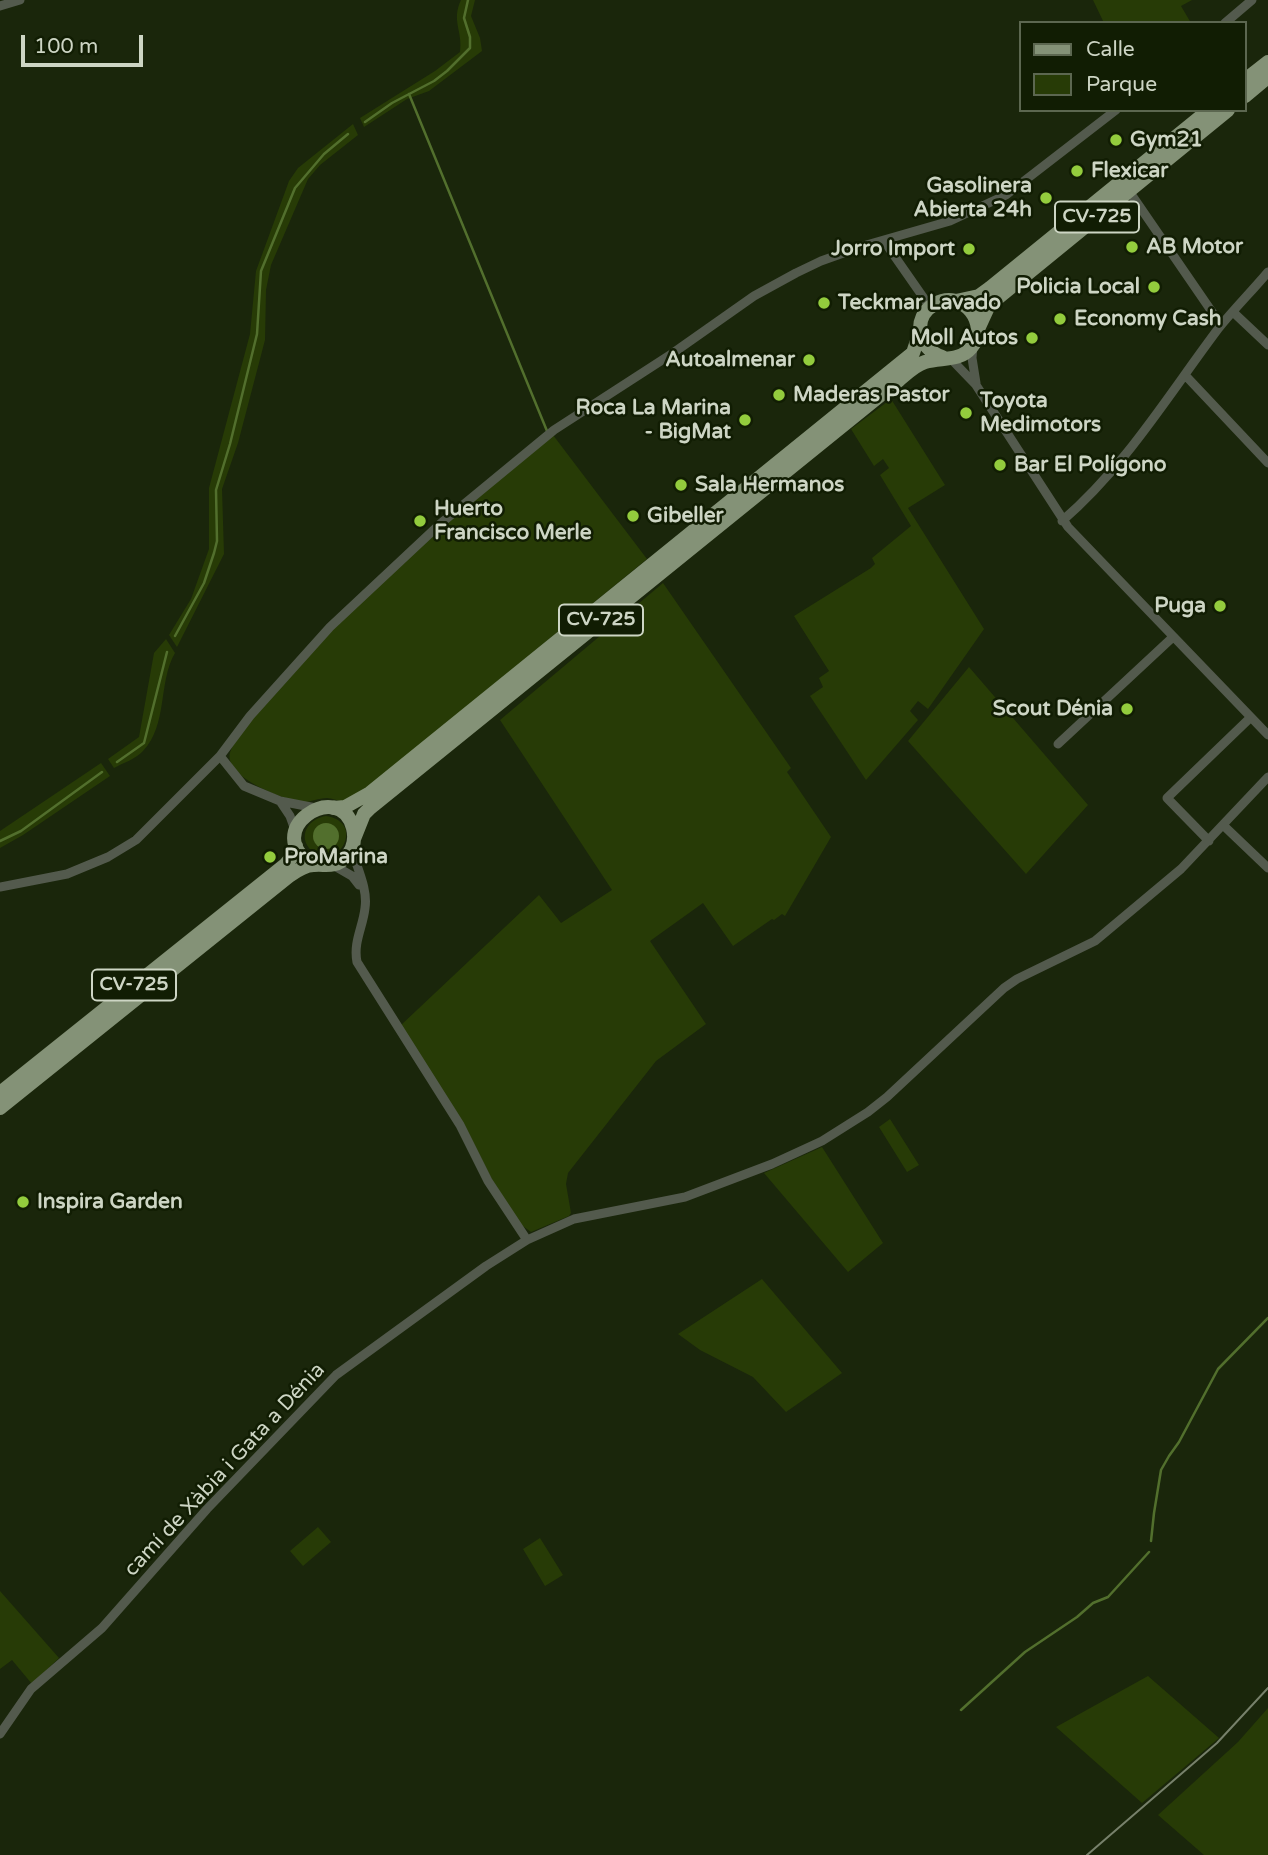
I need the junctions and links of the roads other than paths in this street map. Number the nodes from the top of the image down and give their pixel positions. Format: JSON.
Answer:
{"nodes":[{"id":1,"x":20,"y":0,"type":"edge"},
{"id":2,"x":1252,"y":0,"type":"edge"},
{"id":3,"x":0,"y":6,"type":"edge"},
{"id":4,"x":1227,"y":21,"type":"edge"},
{"id":5,"x":1268,"y":62,"type":"edge"},
{"id":6,"x":1268,"y":77,"type":"edge"},
{"id":7,"x":1247,"y":78,"type":"edge"},
{"id":8,"x":1247,"y":94,"type":"edge"},
{"id":9,"x":1113,"y":112,"type":"edge"},
{"id":10,"x":1207,"y":112,"type":"edge"},
{"id":11,"x":1226,"y":112,"type":"edge"},
{"id":12,"x":1129,"y":191,"type":"junction"},
{"id":13,"x":884,"y":241,"type":"junction"},
{"id":14,"x":1268,"y":272,"type":"edge"},
{"id":15,"x":956,"y":301,"type":"junction"},
{"id":16,"x":930,"y":307,"type":"junction"},
{"id":17,"x":1233,"y":312,"type":"junction"},
{"id":18,"x":1221,"y":325,"type":"junction"},
{"id":19,"x":920,"y":332,"type":"junction"},
{"id":20,"x":976,"y":338,"type":"junction"},
{"id":21,"x":1268,"y":345,"type":"edge"},
{"id":22,"x":946,"y":358,"type":"junction"},
{"id":23,"x":1185,"y":375,"type":"junction"},
{"id":24,"x":976,"y":385,"type":"junction"},
{"id":25,"x":1268,"y":463,"type":"edge"},
{"id":26,"x":1062,"y":521,"type":"junction"},
{"id":27,"x":1173,"y":637,"type":"junction"},
{"id":28,"x":1250,"y":718,"type":"junction"},
{"id":29,"x":1268,"y":735,"type":"edge"},
{"id":30,"x":1058,"y":744,"type":"dead end"},
{"id":31,"x":220,"y":756,"type":"junction"},
{"id":32,"x":1268,"y":777,"type":"edge"},
{"id":33,"x":280,"y":801,"type":"junction"},
{"id":34,"x":316,"y":808,"type":"junction"},
{"id":35,"x":333,"y":808,"type":"junction"},
{"id":36,"x":1223,"y":825,"type":"junction"},
{"id":37,"x":296,"y":839,"type":"junction"},
{"id":38,"x":1209,"y":841,"type":"junction"},
{"id":39,"x":353,"y":844,"type":"junction"},
{"id":40,"x":314,"y":865,"type":"junction"},
{"id":41,"x":333,"y":865,"type":"junction"},
{"id":42,"x":1268,"y":868,"type":"edge"},
{"id":43,"x":0,"y":887,"type":"edge"},
{"id":44,"x":365,"y":891,"type":"junction"},
{"id":45,"x":0,"y":1093,"type":"edge"},
{"id":46,"x":0,"y":1108,"type":"edge"},
{"id":47,"x":527,"y":1240,"type":"junction"},
{"id":48,"x":0,"y":1734,"type":"edge"}],
"edges":[{"from":1,"to":3,"type":"street"},
{"from":2,"to":4,"type":"street"},
{"from":5,"to":7,"type":"main road"},
{"from":6,"to":8,"type":"main road"},
{"from":9,"to":13,"type":"street"},
{"from":10,"to":15,"type":"main road","number":"CV-725"},
{"from":11,"to":12,"type":"main road","number":"CV-725"},
{"from":12,"to":18,"type":"street"},
{"from":12,"to":20,"type":"main road","number":"CV-725"},
{"from":13,"to":16,"type":"street"},
{"from":13,"to":31,"type":"street"},
{"from":14,"to":17,"type":"street"},
{"from":15,"to":16,"type":"main road","number":"CV-725"},
{"from":15,"to":20,"type":"main road"},
{"from":16,"to":19,"type":"main road","number":"CV-725"},
{"from":17,"to":18,"type":"street"},
{"from":17,"to":21,"type":"street"},
{"from":18,"to":23,"type":"street"},
{"from":19,"to":22,"type":"main road"},
{"from":19,"to":35,"type":"main road","number":"CV-725"},
{"from":20,"to":22,"type":"main road","number":"CV-725"},
{"from":20,"to":24,"type":"street"},
{"from":22,"to":24,"type":"street"},
{"from":22,"to":39,"type":"main road","number":"CV-725"},
{"from":23,"to":25,"type":"street"},
{"from":23,"to":26,"type":"street"},
{"from":24,"to":26,"type":"street"},
{"from":26,"to":27,"type":"street"},
{"from":27,"to":28,"type":"street"},
{"from":27,"to":30,"type":"street"},
{"from":28,"to":29,"type":"street"},
{"from":28,"to":38,"type":"street"},
{"from":31,"to":33,"type":"street"},
{"from":31,"to":43,"type":"street"},
{"from":32,"to":36,"type":"street","name":"camí de Xàbia i Gata a Dénia"},
{"from":33,"to":34,"type":"street"},
{"from":33,"to":37,"type":"street"},
{"from":34,"to":35,"type":"main road","number":"CV-725"},
{"from":34,"to":37,"type":"main road","number":"CV-725"},
{"from":35,"to":39,"type":"main road"},
{"from":36,"to":38,"type":"street","name":"camí de Xàbia i Gata a Dénia"},
{"from":36,"to":42,"type":"street"},
{"from":37,"to":40,"type":"main road"},
{"from":37,"to":45,"type":"main road","number":"CV-725"},
{"from":38,"to":47,"type":"street","name":"camí de Xàbia i Gata a Dénia"},
{"from":39,"to":41,"type":"main road","number":"CV-725"},
{"from":39,"to":44,"type":"street"},
{"from":40,"to":41,"type":"main road","number":"CV-725"},
{"from":40,"to":46,"type":"main road","number":"CV-725"},
{"from":41,"to":44,"type":"street"},
{"from":44,"to":47,"type":"street"},
{"from":47,"to":48,"type":"street","name":"camí de Xàbia i Gata a Dénia"}]}
